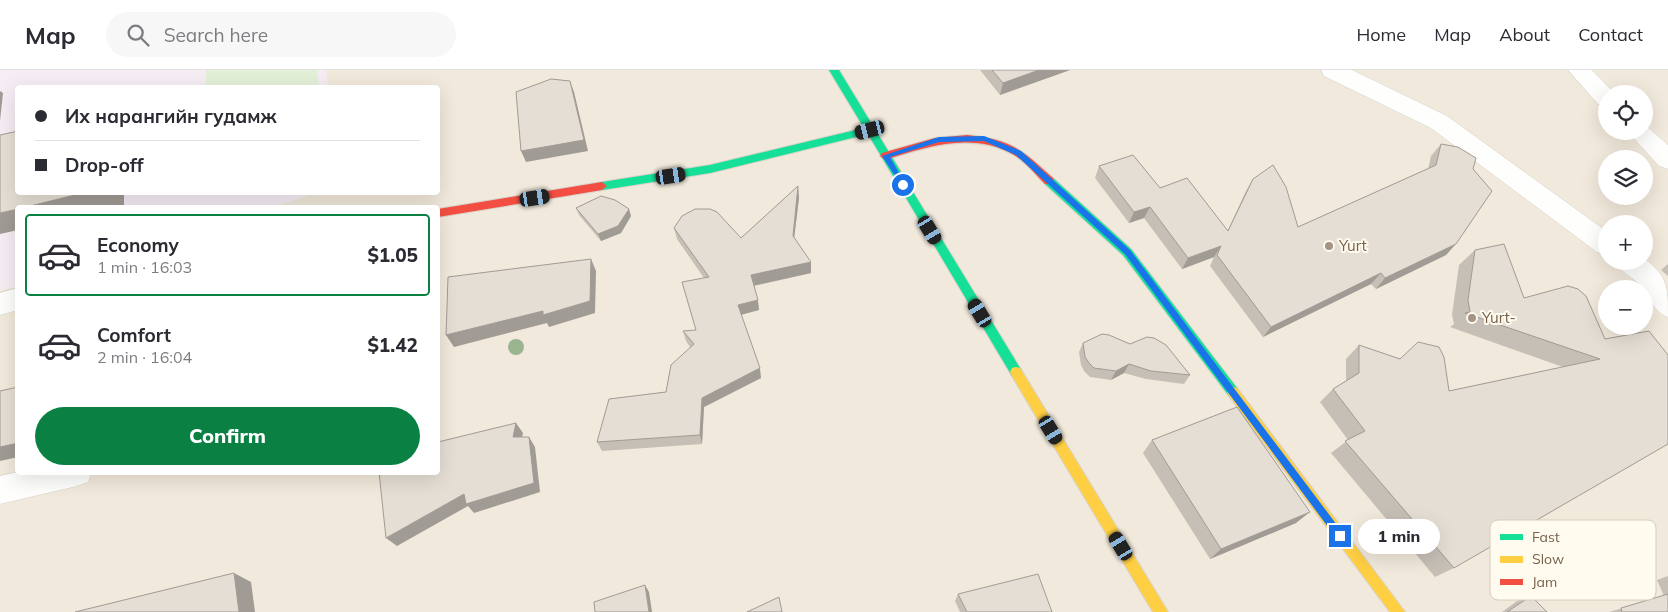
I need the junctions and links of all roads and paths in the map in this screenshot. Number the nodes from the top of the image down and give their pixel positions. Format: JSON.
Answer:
{"nodes":[{"id":1,"x":834,"y":70,"type":"edge"},
{"id":2,"x":1332,"y":70,"type":"edge"},
{"id":3,"x":1579,"y":70,"type":"edge"},
{"id":4,"x":1598,"y":90,"type":"edge"},
{"id":5,"x":870,"y":130,"type":"junction"},
{"id":6,"x":1648,"y":140,"type":"edge"},
{"id":7,"x":885,"y":156,"type":"junction"},
{"id":8,"x":1668,"y":160,"type":"edge"},
{"id":9,"x":440,"y":213,"type":"edge"},
{"id":10,"x":1598,"y":239,"type":"edge"},
{"id":11,"x":1640,"y":270,"type":"edge"},
{"id":12,"x":15,"y":300,"type":"edge"},
{"id":13,"x":0,"y":304,"type":"edge"},
{"id":14,"x":1668,"y":306,"type":"edge"},
{"id":15,"x":64,"y":475,"type":"edge"},
{"id":16,"x":0,"y":490,"type":"edge"},
{"id":17,"x":1161,"y":612,"type":"edge"},
{"id":18,"x":1398,"y":612,"type":"edge"}],
"edges":[{"from":1,"to":5,"type":"street"},
{"from":2,"to":10,"type":"street"},
{"from":3,"to":4,"type":"street"},
{"from":5,"to":7,"type":"street"},
{"from":5,"to":9,"type":"street"},
{"from":6,"to":8,"type":"street"},
{"from":7,"to":17,"type":"street"},
{"from":7,"to":18,"type":"street"},
{"from":11,"to":14,"type":"street"},
{"from":12,"to":13,"type":"street"},
{"from":15,"to":16,"type":"street"}]}
